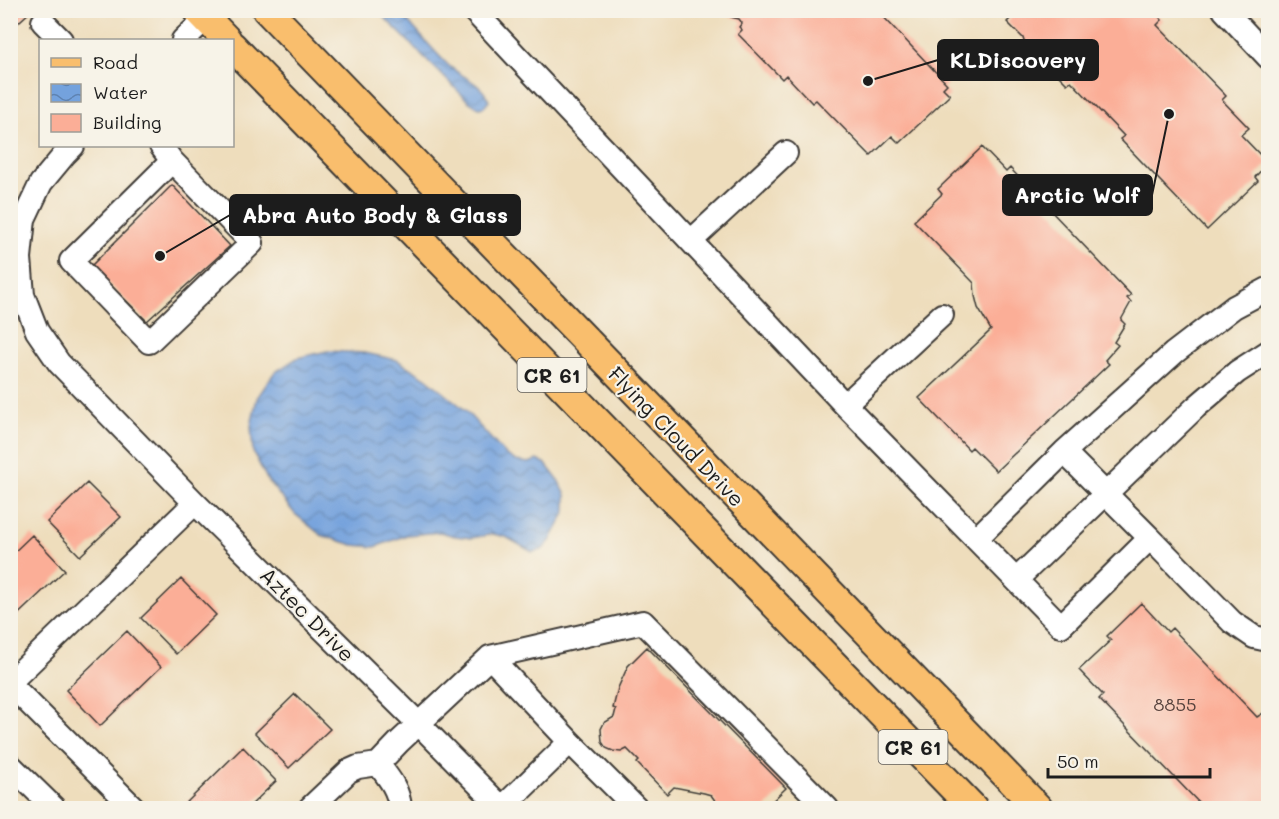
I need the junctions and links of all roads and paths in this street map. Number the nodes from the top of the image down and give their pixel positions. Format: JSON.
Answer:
{"nodes":[{"id":1,"x":267,"y":10,"type":"edge"},
{"id":2,"x":473,"y":10,"type":"edge"},
{"id":3,"x":1224,"y":10,"type":"edge"},
{"id":4,"x":206,"y":13,"type":"edge"},
{"id":5,"x":43,"y":22,"type":"dead end"},
{"id":6,"x":60,"y":39,"type":"edge"},
{"id":7,"x":184,"y":39,"type":"edge"},
{"id":8,"x":226,"y":39,"type":"edge"},
{"id":9,"x":234,"y":48,"type":"edge"},
{"id":10,"x":1269,"y":57,"type":"edge"},
{"id":11,"x":72,"y":147,"type":"edge"},
{"id":12,"x":166,"y":153,"type":"edge"},
{"id":13,"x":786,"y":153,"type":"dead end"},
{"id":14,"x":691,"y":241,"type":"junction"},
{"id":15,"x":16,"y":250,"type":"edge"},
{"id":16,"x":1269,"y":289,"type":"edge"},
{"id":17,"x":942,"y":315,"type":"dead end"},
{"id":18,"x":1269,"y":352,"type":"edge"},
{"id":19,"x":845,"y":405,"type":"junction"},
{"id":20,"x":1064,"y":452,"type":"junction"},
{"id":21,"x":1105,"y":493,"type":"junction"},
{"id":22,"x":195,"y":503,"type":"junction"},
{"id":23,"x":1150,"y":538,"type":"junction"},
{"id":24,"x":976,"y":539,"type":"junction"},
{"id":25,"x":1016,"y":580,"type":"junction"},
{"id":26,"x":1269,"y":640,"type":"edge"},
{"id":27,"x":490,"y":657,"type":"junction"},
{"id":28,"x":10,"y":683,"type":"edge"},
{"id":29,"x":419,"y":724,"type":"junction"},
{"id":30,"x":570,"y":742,"type":"junction"},
{"id":31,"x":378,"y":764,"type":"junction"},
{"id":32,"x":10,"y":765,"type":"edge"},
{"id":33,"x":1036,"y":806,"type":"edge"},
{"id":34,"x":54,"y":808,"type":"edge"},
{"id":35,"x":134,"y":808,"type":"edge"},
{"id":36,"x":310,"y":808,"type":"edge"},
{"id":37,"x":400,"y":808,"type":"edge"},
{"id":38,"x":502,"y":808,"type":"edge"},
{"id":39,"x":636,"y":808,"type":"edge"},
{"id":40,"x":827,"y":808,"type":"edge"},
{"id":41,"x":973,"y":808,"type":"edge"}],
"edges":[{"from":1,"to":33,"type":"main road","name":"Flying Cloud Drive","number":"CR 61"},
{"from":2,"to":14,"type":"street"},
{"from":3,"to":10,"type":"street"},
{"from":4,"to":7,"type":"street"},
{"from":4,"to":8,"type":"main road"},
{"from":5,"to":6,"type":"street"},
{"from":9,"to":41,"type":"main road","number":"CR 61"},
{"from":11,"to":15,"type":"street","name":"Aztec Drive"},
{"from":12,"to":12,"type":"street"},
{"from":13,"to":14,"type":"street"},
{"from":14,"to":19,"type":"street"},
{"from":15,"to":22,"type":"street","name":"Aztec Drive"},
{"from":16,"to":20,"type":"street"},
{"from":17,"to":19,"type":"street"},
{"from":18,"to":21,"type":"street"},
{"from":19,"to":24,"type":"street"},
{"from":20,"to":21,"type":"street"},
{"from":20,"to":24,"type":"street"},
{"from":21,"to":23,"type":"street"},
{"from":21,"to":25,"type":"street"},
{"from":22,"to":28,"type":"street"},
{"from":22,"to":29,"type":"street","name":"Aztec Drive"},
{"from":23,"to":25,"type":"street"},
{"from":23,"to":26,"type":"street"},
{"from":24,"to":25,"type":"street"},
{"from":27,"to":29,"type":"street"},
{"from":27,"to":30,"type":"street"},
{"from":27,"to":40,"type":"street"},
{"from":28,"to":35,"type":"street"},
{"from":29,"to":31,"type":"street"},
{"from":29,"to":38,"type":"street","name":"Aztec Drive"},
{"from":30,"to":38,"type":"street"},
{"from":30,"to":39,"type":"street"},
{"from":31,"to":36,"type":"street"},
{"from":31,"to":37,"type":"street"},
{"from":32,"to":34,"type":"street"}]}
